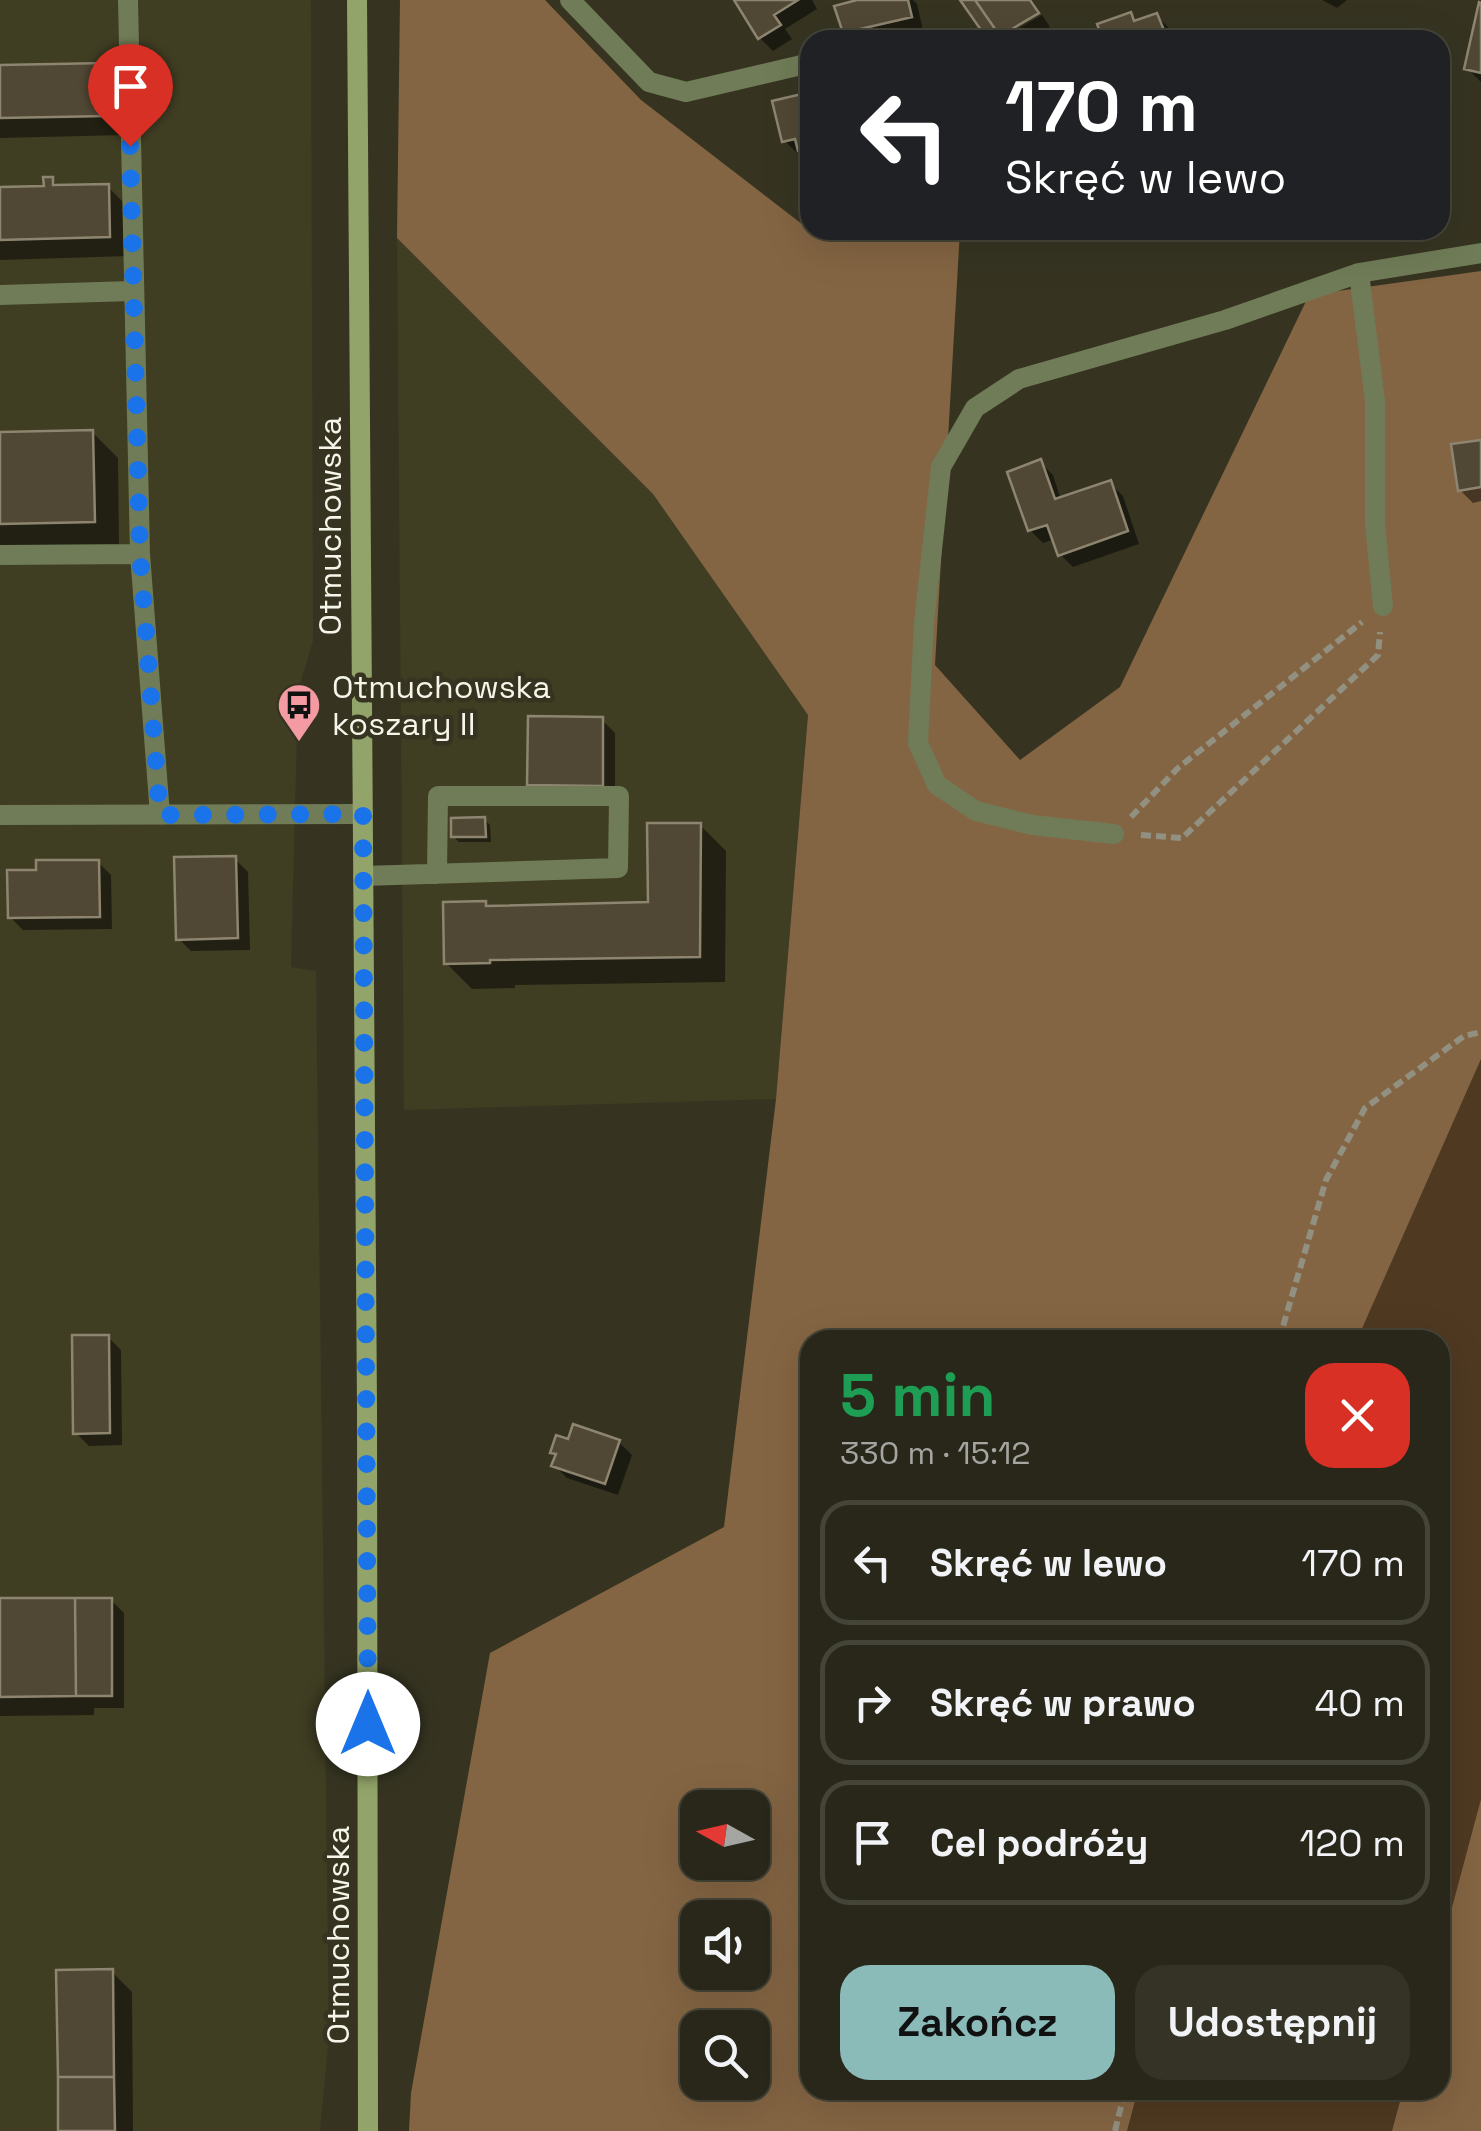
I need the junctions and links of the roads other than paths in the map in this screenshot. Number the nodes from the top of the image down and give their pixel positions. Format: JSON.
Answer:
{"nodes":[{"id":1,"x":128,"y":0,"type":"edge"},
{"id":2,"x":357,"y":0,"type":"edge"},
{"id":3,"x":570,"y":0,"type":"edge"},
{"id":4,"x":800,"y":65,"type":"edge"},
{"id":5,"x":1481,"y":254,"type":"edge"},
{"id":6,"x":1359,"y":274,"type":"junction"},
{"id":7,"x":132,"y":291,"type":"junction"},
{"id":8,"x":0,"y":296,"type":"edge"},
{"id":9,"x":140,"y":554,"type":"junction"},
{"id":10,"x":0,"y":555,"type":"edge"},
{"id":11,"x":1383,"y":606,"type":"road end"},
{"id":12,"x":363,"y":814,"type":"junction"},
{"id":13,"x":0,"y":815,"type":"edge"},
{"id":14,"x":160,"y":815,"type":"junction"},
{"id":15,"x":1114,"y":834,"type":"road end"},
{"id":16,"x":438,"y":874,"type":"junction"},
{"id":17,"x":363,"y":876,"type":"junction"},
{"id":18,"x":368,"y":2131,"type":"edge"}],
"edges":[{"from":1,"to":7,"type":"street"},
{"from":2,"to":12,"type":"main road","name":"Otmuchowska"},
{"from":3,"to":4,"type":"street"},
{"from":5,"to":6,"type":"street"},
{"from":6,"to":11,"type":"street"},
{"from":6,"to":15,"type":"street"},
{"from":7,"to":8,"type":"street"},
{"from":7,"to":9,"type":"street"},
{"from":9,"to":10,"type":"street"},
{"from":9,"to":14,"type":"street"},
{"from":12,"to":14,"type":"street"},
{"from":12,"to":17,"type":"main road","name":"Otmuchowska"},
{"from":13,"to":14,"type":"street"},
{"from":16,"to":16,"type":"street"},
{"from":16,"to":17,"type":"street"},
{"from":17,"to":18,"type":"main road","name":"Otmuchowska"}]}
